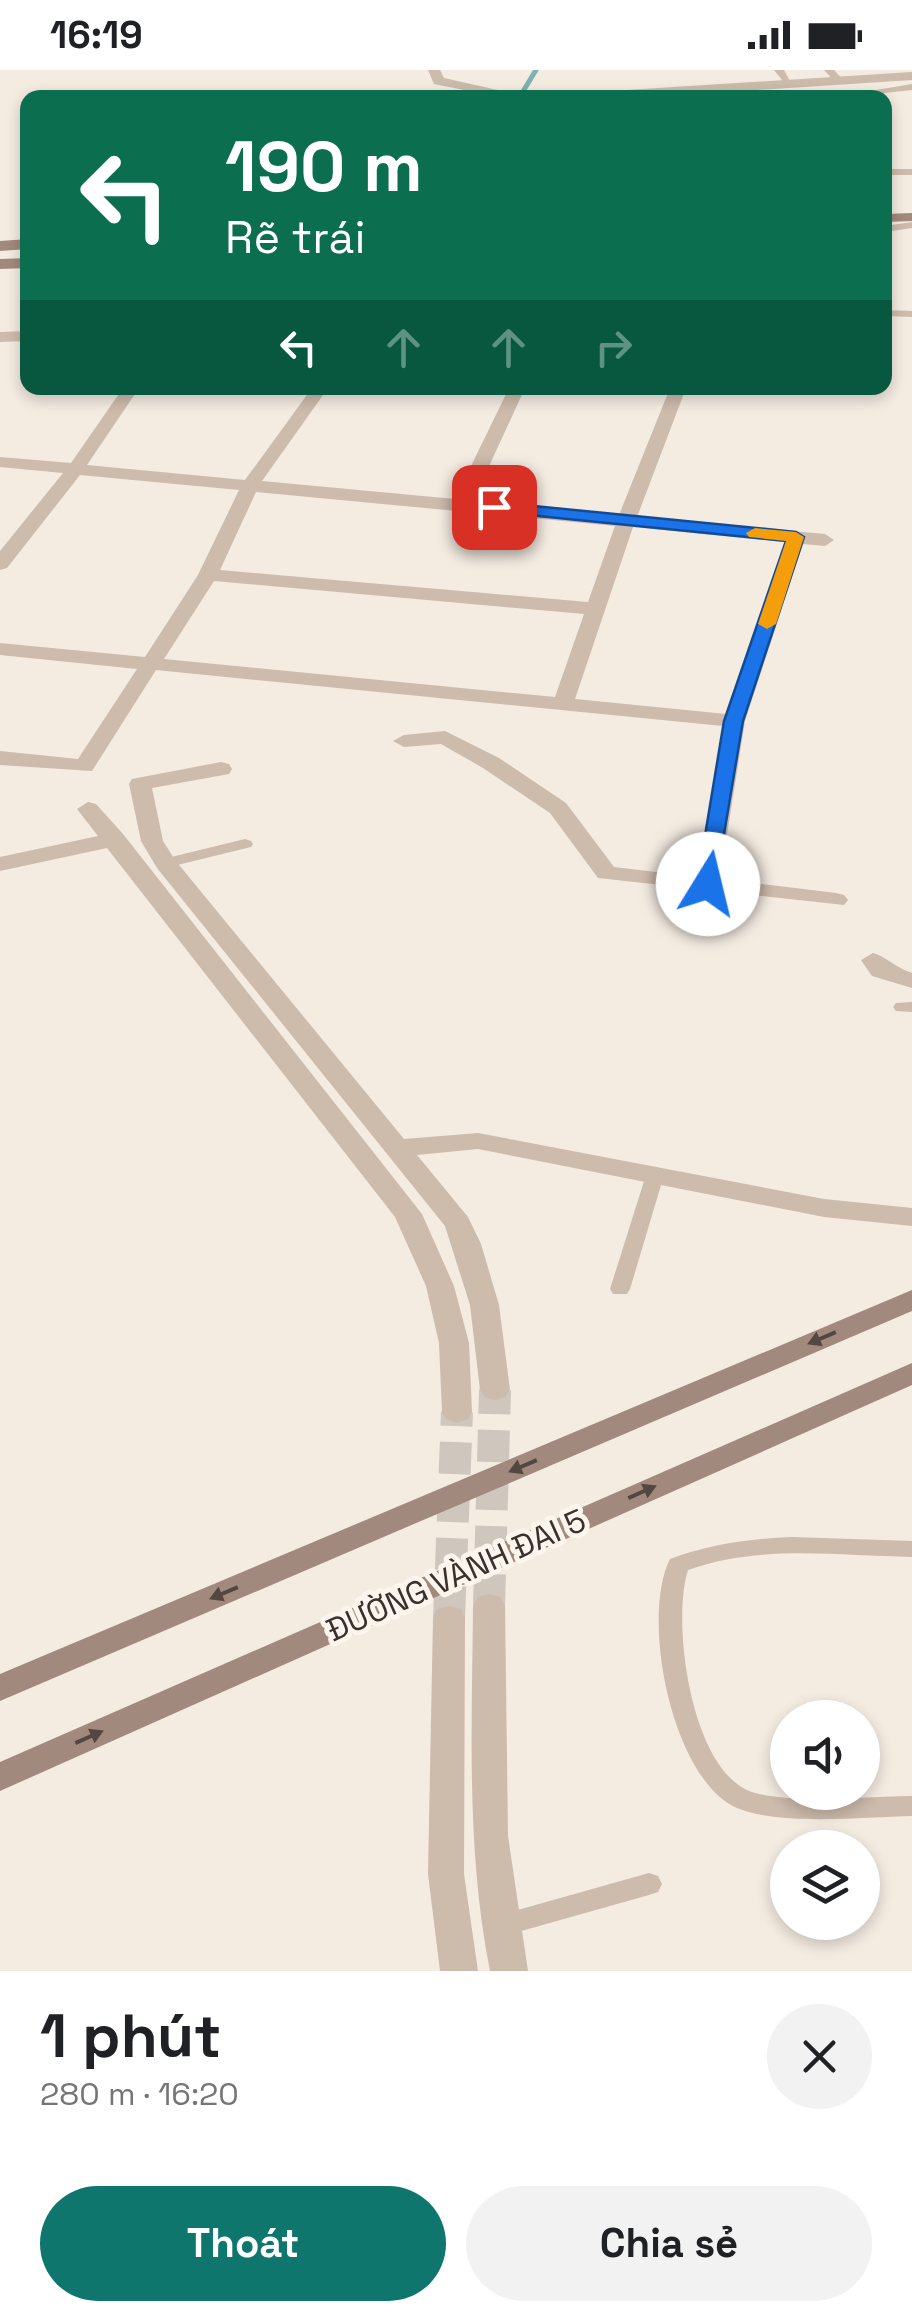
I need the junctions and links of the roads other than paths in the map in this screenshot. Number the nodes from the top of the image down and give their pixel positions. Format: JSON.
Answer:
{"nodes":[{"id":1,"x":434,"y":70,"type":"edge"},
{"id":2,"x":779,"y":70,"type":"edge"},
{"id":3,"x":834,"y":75,"type":"edge"},
{"id":4,"x":912,"y":76,"type":"edge"},
{"id":5,"x":789,"y":83,"type":"junction"},
{"id":6,"x":912,"y":87,"type":"edge"},
{"id":7,"x":488,"y":90,"type":"edge"},
{"id":8,"x":703,"y":90,"type":"edge"},
{"id":9,"x":884,"y":90,"type":"edge"},
{"id":10,"x":126,"y":395,"type":"edge"},
{"id":11,"x":315,"y":395,"type":"edge"},
{"id":12,"x":514,"y":395,"type":"edge"},
{"id":13,"x":675,"y":395,"type":"edge"},
{"id":14,"x":0,"y":462,"type":"edge"},
{"id":15,"x":75,"y":470,"type":"junction"},
{"id":16,"x":251,"y":484,"type":"junction"},
{"id":17,"x":462,"y":504,"type":"junction"},
{"id":18,"x":626,"y":521,"type":"junction"},
{"id":19,"x":796,"y":537,"type":"junction"},
{"id":20,"x":825,"y":540,"type":"dead end"},
{"id":21,"x":2,"y":560,"type":"edge"},
{"id":22,"x":208,"y":574,"type":"junction"},
{"id":23,"x":598,"y":609,"type":"junction"},
{"id":24,"x":0,"y":649,"type":"edge"},
{"id":25,"x":146,"y":666,"type":"junction"},
{"id":26,"x":563,"y":706,"type":"junction"},
{"id":27,"x":734,"y":721,"type":"junction"},
{"id":28,"x":404,"y":741,"type":"dead end"},
{"id":29,"x":0,"y":758,"type":"edge"},
{"id":30,"x":221,"y":769,"type":"dead end"},
{"id":31,"x":88,"y":809,"type":"dead end"},
{"id":32,"x":115,"y":839,"type":"junction"},
{"id":33,"x":245,"y":844,"type":"dead end"},
{"id":34,"x":165,"y":862,"type":"junction"},
{"id":35,"x":0,"y":864,"type":"edge"},
{"id":36,"x":708,"y":884,"type":"junction"},
{"id":37,"x":836,"y":900,"type":"dead end"},
{"id":38,"x":873,"y":960,"type":"dead end"},
{"id":39,"x":912,"y":981,"type":"edge"},
{"id":40,"x":398,"y":1148,"type":"junction"},
{"id":41,"x":655,"y":1175,"type":"junction"},
{"id":42,"x":912,"y":1217,"type":"edge"},
{"id":43,"x":620,"y":1289,"type":"dead end"},
{"id":44,"x":912,"y":1300,"type":"edge"},
{"id":45,"x":912,"y":1373,"type":"edge"},
{"id":46,"x":496,"y":1390,"type":"tunnel mouth"},
{"id":47,"x":458,"y":1412,"type":"tunnel mouth"},
{"id":48,"x":912,"y":1549,"type":"edge"},
{"id":49,"x":490,"y":1606,"type":"tunnel mouth"},
{"id":50,"x":448,"y":1618,"type":"tunnel mouth"},
{"id":51,"x":0,"y":1688,"type":"edge"},
{"id":52,"x":0,"y":1777,"type":"edge"},
{"id":53,"x":912,"y":1806,"type":"edge"},
{"id":54,"x":649,"y":1884,"type":"dead end"},
{"id":55,"x":499,"y":1926,"type":"junction"},
{"id":56,"x":459,"y":1971,"type":"edge"},
{"id":57,"x":509,"y":1971,"type":"edge"}],
"edges":[{"from":1,"to":7,"type":"street"},
{"from":2,"to":5,"type":"lane"},
{"from":3,"to":4,"type":"street"},
{"from":3,"to":5,"type":"street"},
{"from":5,"to":8,"type":"street"},
{"from":6,"to":9,"type":"lane"},
{"from":10,"to":15,"type":"street"},
{"from":11,"to":16,"type":"street"},
{"from":12,"to":17,"type":"street"},
{"from":13,"to":18,"type":"street"},
{"from":14,"to":15,"type":"street"},
{"from":15,"to":16,"type":"street"},
{"from":15,"to":21,"type":"street"},
{"from":16,"to":17,"type":"street"},
{"from":16,"to":22,"type":"street"},
{"from":17,"to":18,"type":"street"},
{"from":18,"to":19,"type":"street"},
{"from":18,"to":23,"type":"street"},
{"from":19,"to":20,"type":"street"},
{"from":19,"to":27,"type":"street"},
{"from":22,"to":23,"type":"street"},
{"from":22,"to":25,"type":"street"},
{"from":23,"to":26,"type":"street"},
{"from":24,"to":25,"type":"street"},
{"from":25,"to":26,"type":"street"},
{"from":25,"to":29,"type":"street"},
{"from":26,"to":27,"type":"street"},
{"from":27,"to":36,"type":"street"},
{"from":28,"to":36,"type":"street"},
{"from":30,"to":34,"type":"street"},
{"from":31,"to":32,"type":"street"},
{"from":32,"to":35,"type":"street"},
{"from":32,"to":47,"type":"street"},
{"from":33,"to":34,"type":"lane"},
{"from":34,"to":40,"type":"street"},
{"from":36,"to":37,"type":"street"},
{"from":38,"to":39,"type":"street"},
{"from":40,"to":41,"type":"street"},
{"from":40,"to":46,"type":"street"},
{"from":41,"to":42,"type":"street"},
{"from":41,"to":43,"type":"lane"},
{"from":44,"to":51,"type":"main road","one_way":true},
{"from":52,"to":45,"type":"main road","name":"ĐƯỜNG VÀNH ĐAI 5","one_way":true},
{"from":48,"to":53,"type":"lane"},
{"from":49,"to":55,"type":"street"},
{"from":50,"to":56,"type":"street"},
{"from":54,"to":55,"type":"lane"},
{"from":55,"to":57,"type":"street"}]}
